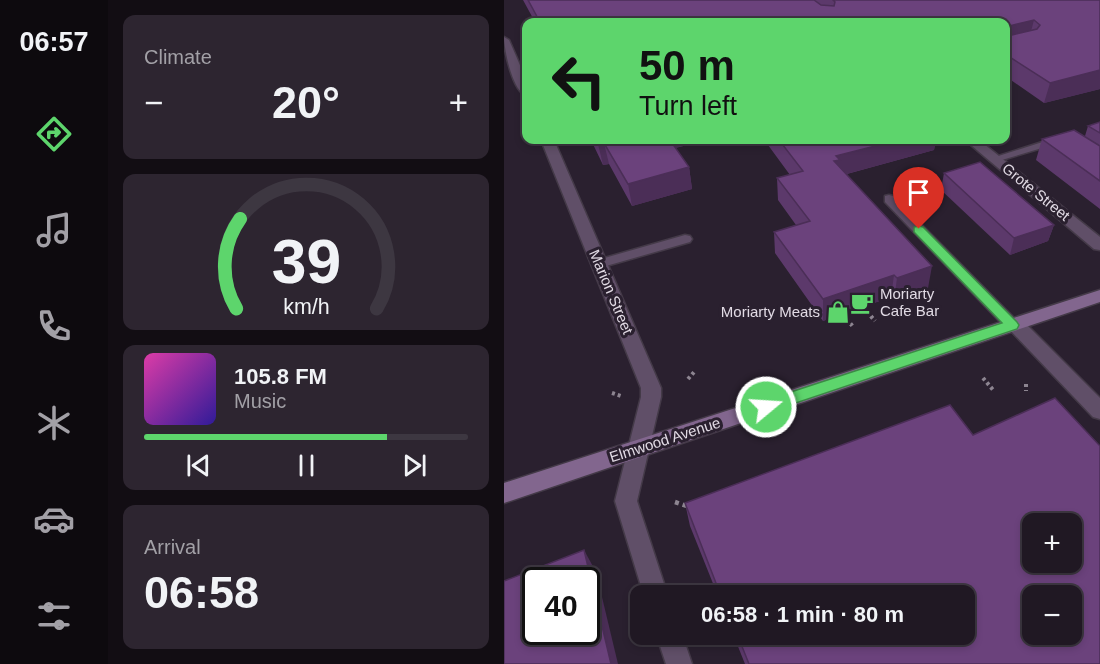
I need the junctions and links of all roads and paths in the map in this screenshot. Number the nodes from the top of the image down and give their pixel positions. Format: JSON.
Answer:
{"nodes":[{"id":1,"x":504,"y":40,"type":"edge"},
{"id":2,"x":522,"y":83,"type":"edge"},
{"id":3,"x":548,"y":144,"type":"edge"},
{"id":4,"x":976,"y":144,"type":"edge"},
{"id":5,"x":1071,"y":146,"type":"edge"},
{"id":6,"x":995,"y":159,"type":"junction"},
{"id":7,"x":889,"y":199,"type":"dead end"},
{"id":8,"x":685,"y":239,"type":"dead end"},
{"id":9,"x":1100,"y":245,"type":"edge"},
{"id":10,"x":598,"y":264,"type":"junction"},
{"id":11,"x":1100,"y":296,"type":"edge"},
{"id":12,"x":863,"y":307,"type":"edge"},
{"id":13,"x":922,"y":307,"type":"dead end"},
{"id":14,"x":927,"y":313,"type":"dead end"},
{"id":15,"x":843,"y":314,"type":"edge"},
{"id":16,"x":875,"y":321,"type":"dead end"},
{"id":17,"x":1014,"y":325,"type":"junction"},
{"id":18,"x":854,"y":328,"type":"dead end"},
{"id":19,"x":695,"y":371,"type":"dead end"},
{"id":20,"x":983,"y":378,"type":"dead end"},
{"id":21,"x":688,"y":379,"type":"dead end"},
{"id":22,"x":1026,"y":384,"type":"dead end"},
{"id":23,"x":994,"y":391,"type":"dead end"},
{"id":24,"x":1026,"y":391,"type":"dead end"},
{"id":25,"x":612,"y":393,"type":"dead end"},
{"id":26,"x":621,"y":396,"type":"dead end"},
{"id":27,"x":1100,"y":411,"type":"edge"},
{"id":28,"x":639,"y":449,"type":"junction"},
{"id":29,"x":504,"y":493,"type":"edge"},
{"id":30,"x":675,"y":502,"type":"dead end"},
{"id":31,"x":687,"y":506,"type":"edge"},
{"id":32,"x":653,"y":585,"type":"edge"},
{"id":33,"x":673,"y":645,"type":"edge"},
{"id":34,"x":679,"y":664,"type":"edge"}],
"edges":[{"from":1,"to":2,"type":"street"},
{"from":3,"to":10,"type":"street","name":"Marion Street"},
{"from":4,"to":6,"type":"street","name":"Grote Street"},
{"from":5,"to":6,"type":"lane"},
{"from":6,"to":9,"type":"street","name":"Grote Street"},
{"from":7,"to":17,"type":"lane"},
{"from":8,"to":10,"type":"lane"},
{"from":10,"to":28,"type":"street","name":"Marion Street"},
{"from":11,"to":17,"type":"street","name":"Elmwood Avenue"},
{"from":12,"to":16,"type":"path"},
{"from":13,"to":14,"type":"path"},
{"from":15,"to":18,"type":"path"},
{"from":17,"to":27,"type":"street"},
{"from":17,"to":28,"type":"street","name":"Elmwood Avenue"},
{"from":19,"to":21,"type":"path"},
{"from":20,"to":23,"type":"path"},
{"from":22,"to":24,"type":"path"},
{"from":25,"to":26,"type":"path"},
{"from":28,"to":29,"type":"street","name":"Elmwood Avenue"},
{"from":28,"to":32,"type":"street","name":"Marion Street"},
{"from":30,"to":31,"type":"path"},
{"from":33,"to":34,"type":"street"}]}
